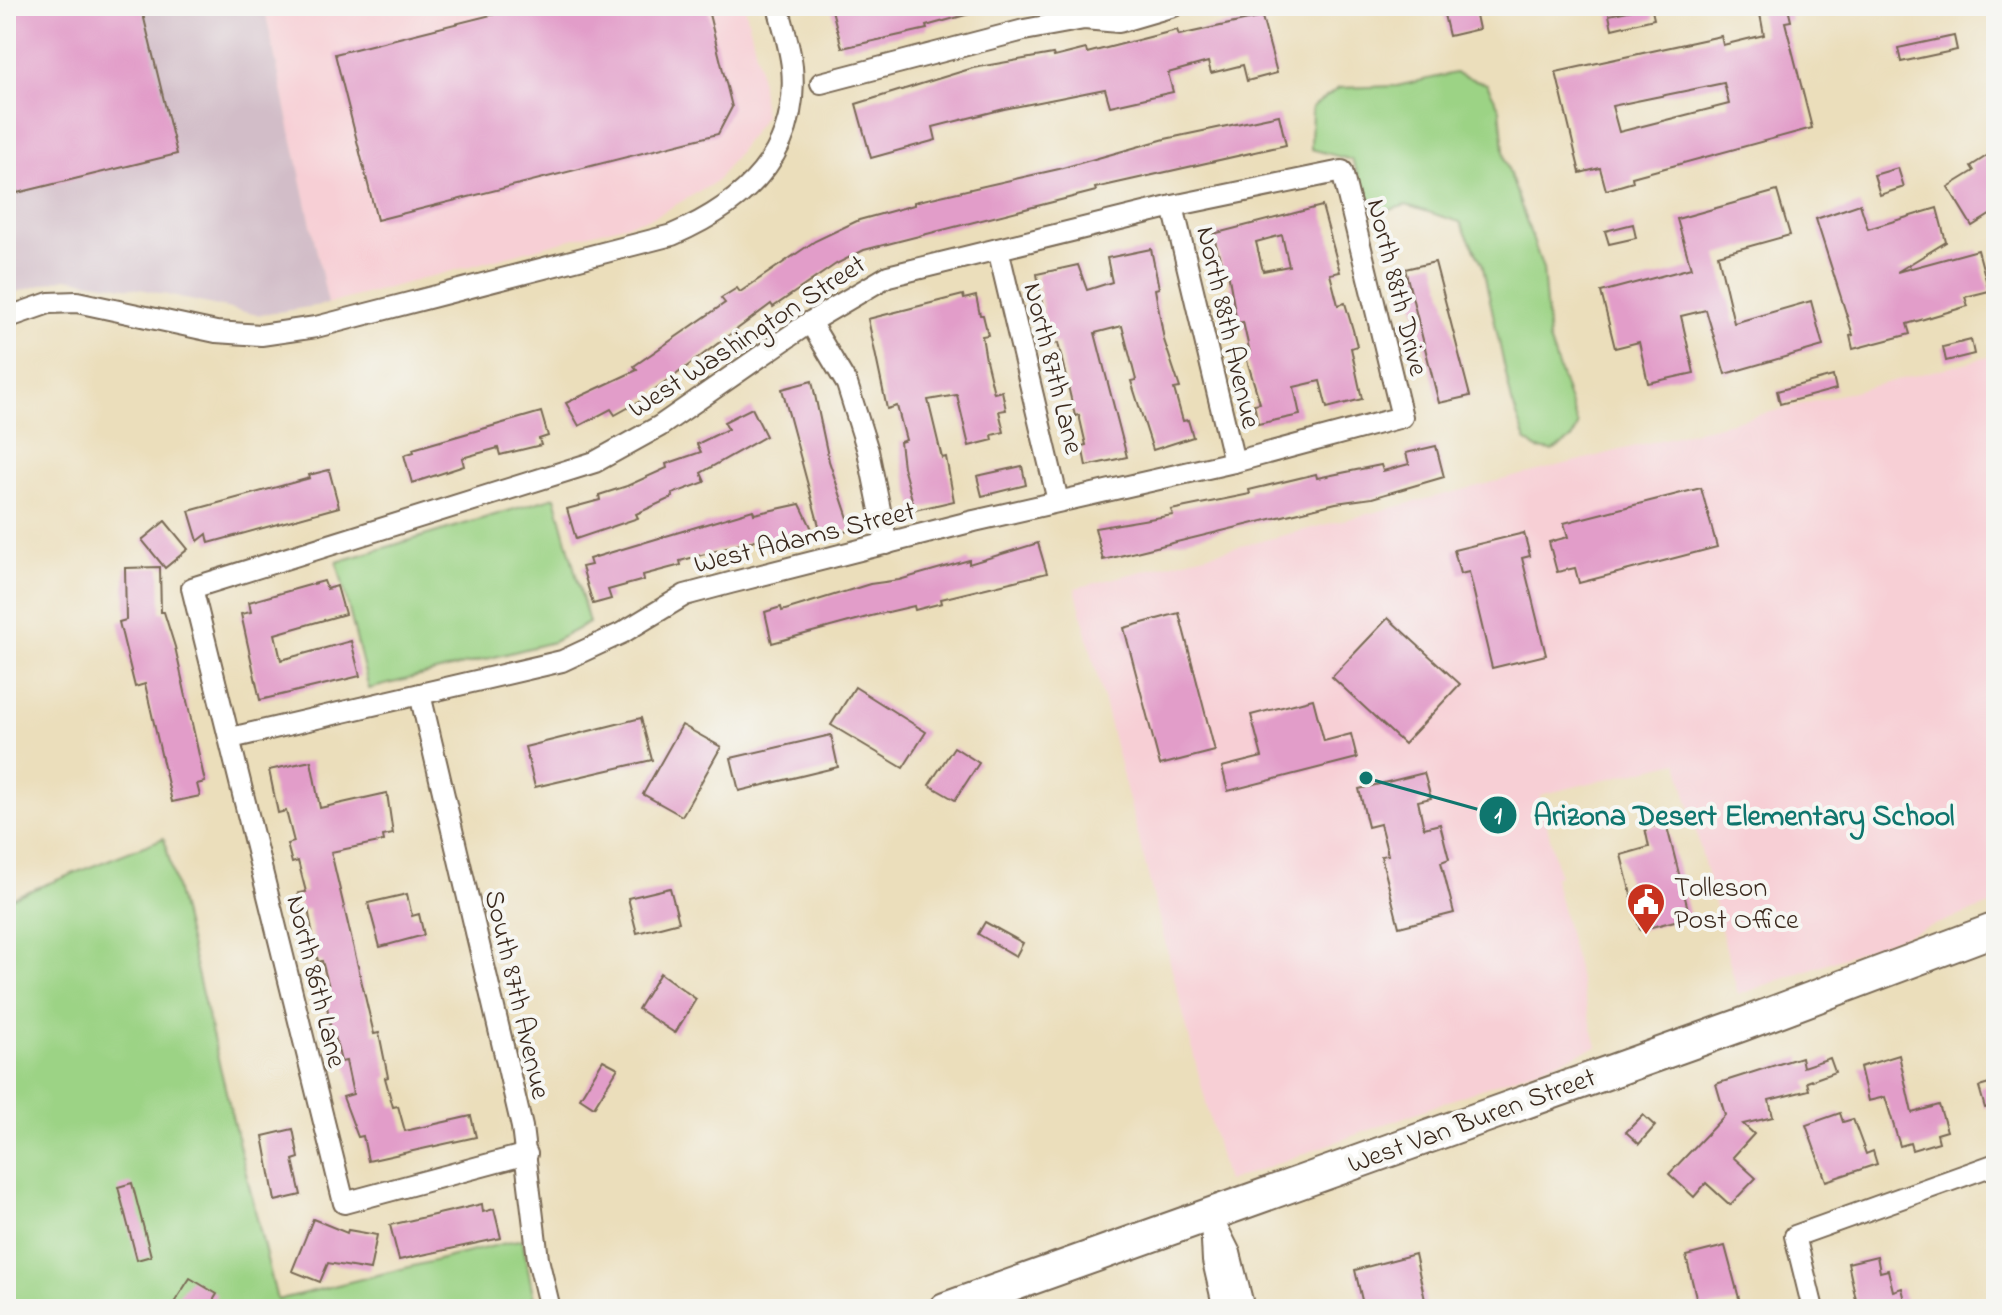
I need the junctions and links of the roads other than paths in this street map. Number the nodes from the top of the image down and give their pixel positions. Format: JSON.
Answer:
{"nodes":[{"id":1,"x":778,"y":6,"type":"edge"},
{"id":2,"x":1113,"y":6,"type":"edge"},
{"id":3,"x":1157,"y":7,"type":"edge"},
{"id":4,"x":1084,"y":19,"type":"junction"},
{"id":5,"x":821,"y":83,"type":"dead end"},
{"id":6,"x":1342,"y":171,"type":"joint"},
{"id":7,"x":1173,"y":206,"type":"junction"},
{"id":8,"x":998,"y":249,"type":"junction"},
{"id":9,"x":6,"y":318,"type":"edge"},
{"id":10,"x":810,"y":322,"type":"junction"},
{"id":11,"x":1402,"y":417,"type":"joint"},
{"id":12,"x":1234,"y":462,"type":"junction"},
{"id":13,"x":1058,"y":501,"type":"junction"},
{"id":14,"x":887,"y":544,"type":"junction"},
{"id":15,"x":192,"y":588,"type":"joint"},
{"id":16,"x":420,"y":694,"type":"junction"},
{"id":17,"x":231,"y":738,"type":"junction"},
{"id":18,"x":1996,"y":929,"type":"edge"},
{"id":19,"x":527,"y":1154,"type":"junction"},
{"id":20,"x":1996,"y":1164,"type":"edge"},
{"id":21,"x":1210,"y":1213,"type":"junction"},
{"id":22,"x":550,"y":1309,"type":"edge"},
{"id":23,"x":945,"y":1309,"type":"edge"},
{"id":24,"x":1224,"y":1309,"type":"edge"},
{"id":25,"x":1244,"y":1309,"type":"edge"},
{"id":26,"x":1813,"y":1309,"type":"edge"}],
"edges":[{"from":1,"to":9,"type":"street"},
{"from":2,"to":4,"type":"street"},
{"from":3,"to":4,"type":"street"},
{"from":4,"to":5,"type":"street"},
{"from":6,"to":7,"type":"street","name":"West Washington Street"},
{"from":6,"to":11,"type":"street","name":"North 88th Drive"},
{"from":7,"to":8,"type":"street","name":"West Washington Street"},
{"from":7,"to":12,"type":"street","name":"North 88th Avenue"},
{"from":8,"to":10,"type":"street","name":"West Washington Street"},
{"from":8,"to":13,"type":"street","name":"North 87th Lane"},
{"from":10,"to":14,"type":"street"},
{"from":10,"to":15,"type":"street","name":"West Washington Street"},
{"from":11,"to":12,"type":"street","name":"West Adams Street"},
{"from":12,"to":13,"type":"street","name":"West Adams Street"},
{"from":13,"to":14,"type":"street","name":"West Adams Street"},
{"from":14,"to":16,"type":"street","name":"West Adams Street"},
{"from":15,"to":17,"type":"street","name":"North 86th Lane"},
{"from":16,"to":17,"type":"street","name":"West Adams Street"},
{"from":16,"to":19,"type":"street","name":"South 87th Avenue"},
{"from":17,"to":19,"type":"street","name":"North 86th Lane"},
{"from":18,"to":21,"type":"main road","name":"West Van Buren Street"},
{"from":19,"to":22,"type":"street","name":"South 87th Avenue"},
{"from":20,"to":26,"type":"street"},
{"from":21,"to":23,"type":"main road","name":"West Van Buren Street"},
{"from":21,"to":24,"type":"street"},
{"from":21,"to":25,"type":"street"}]}
